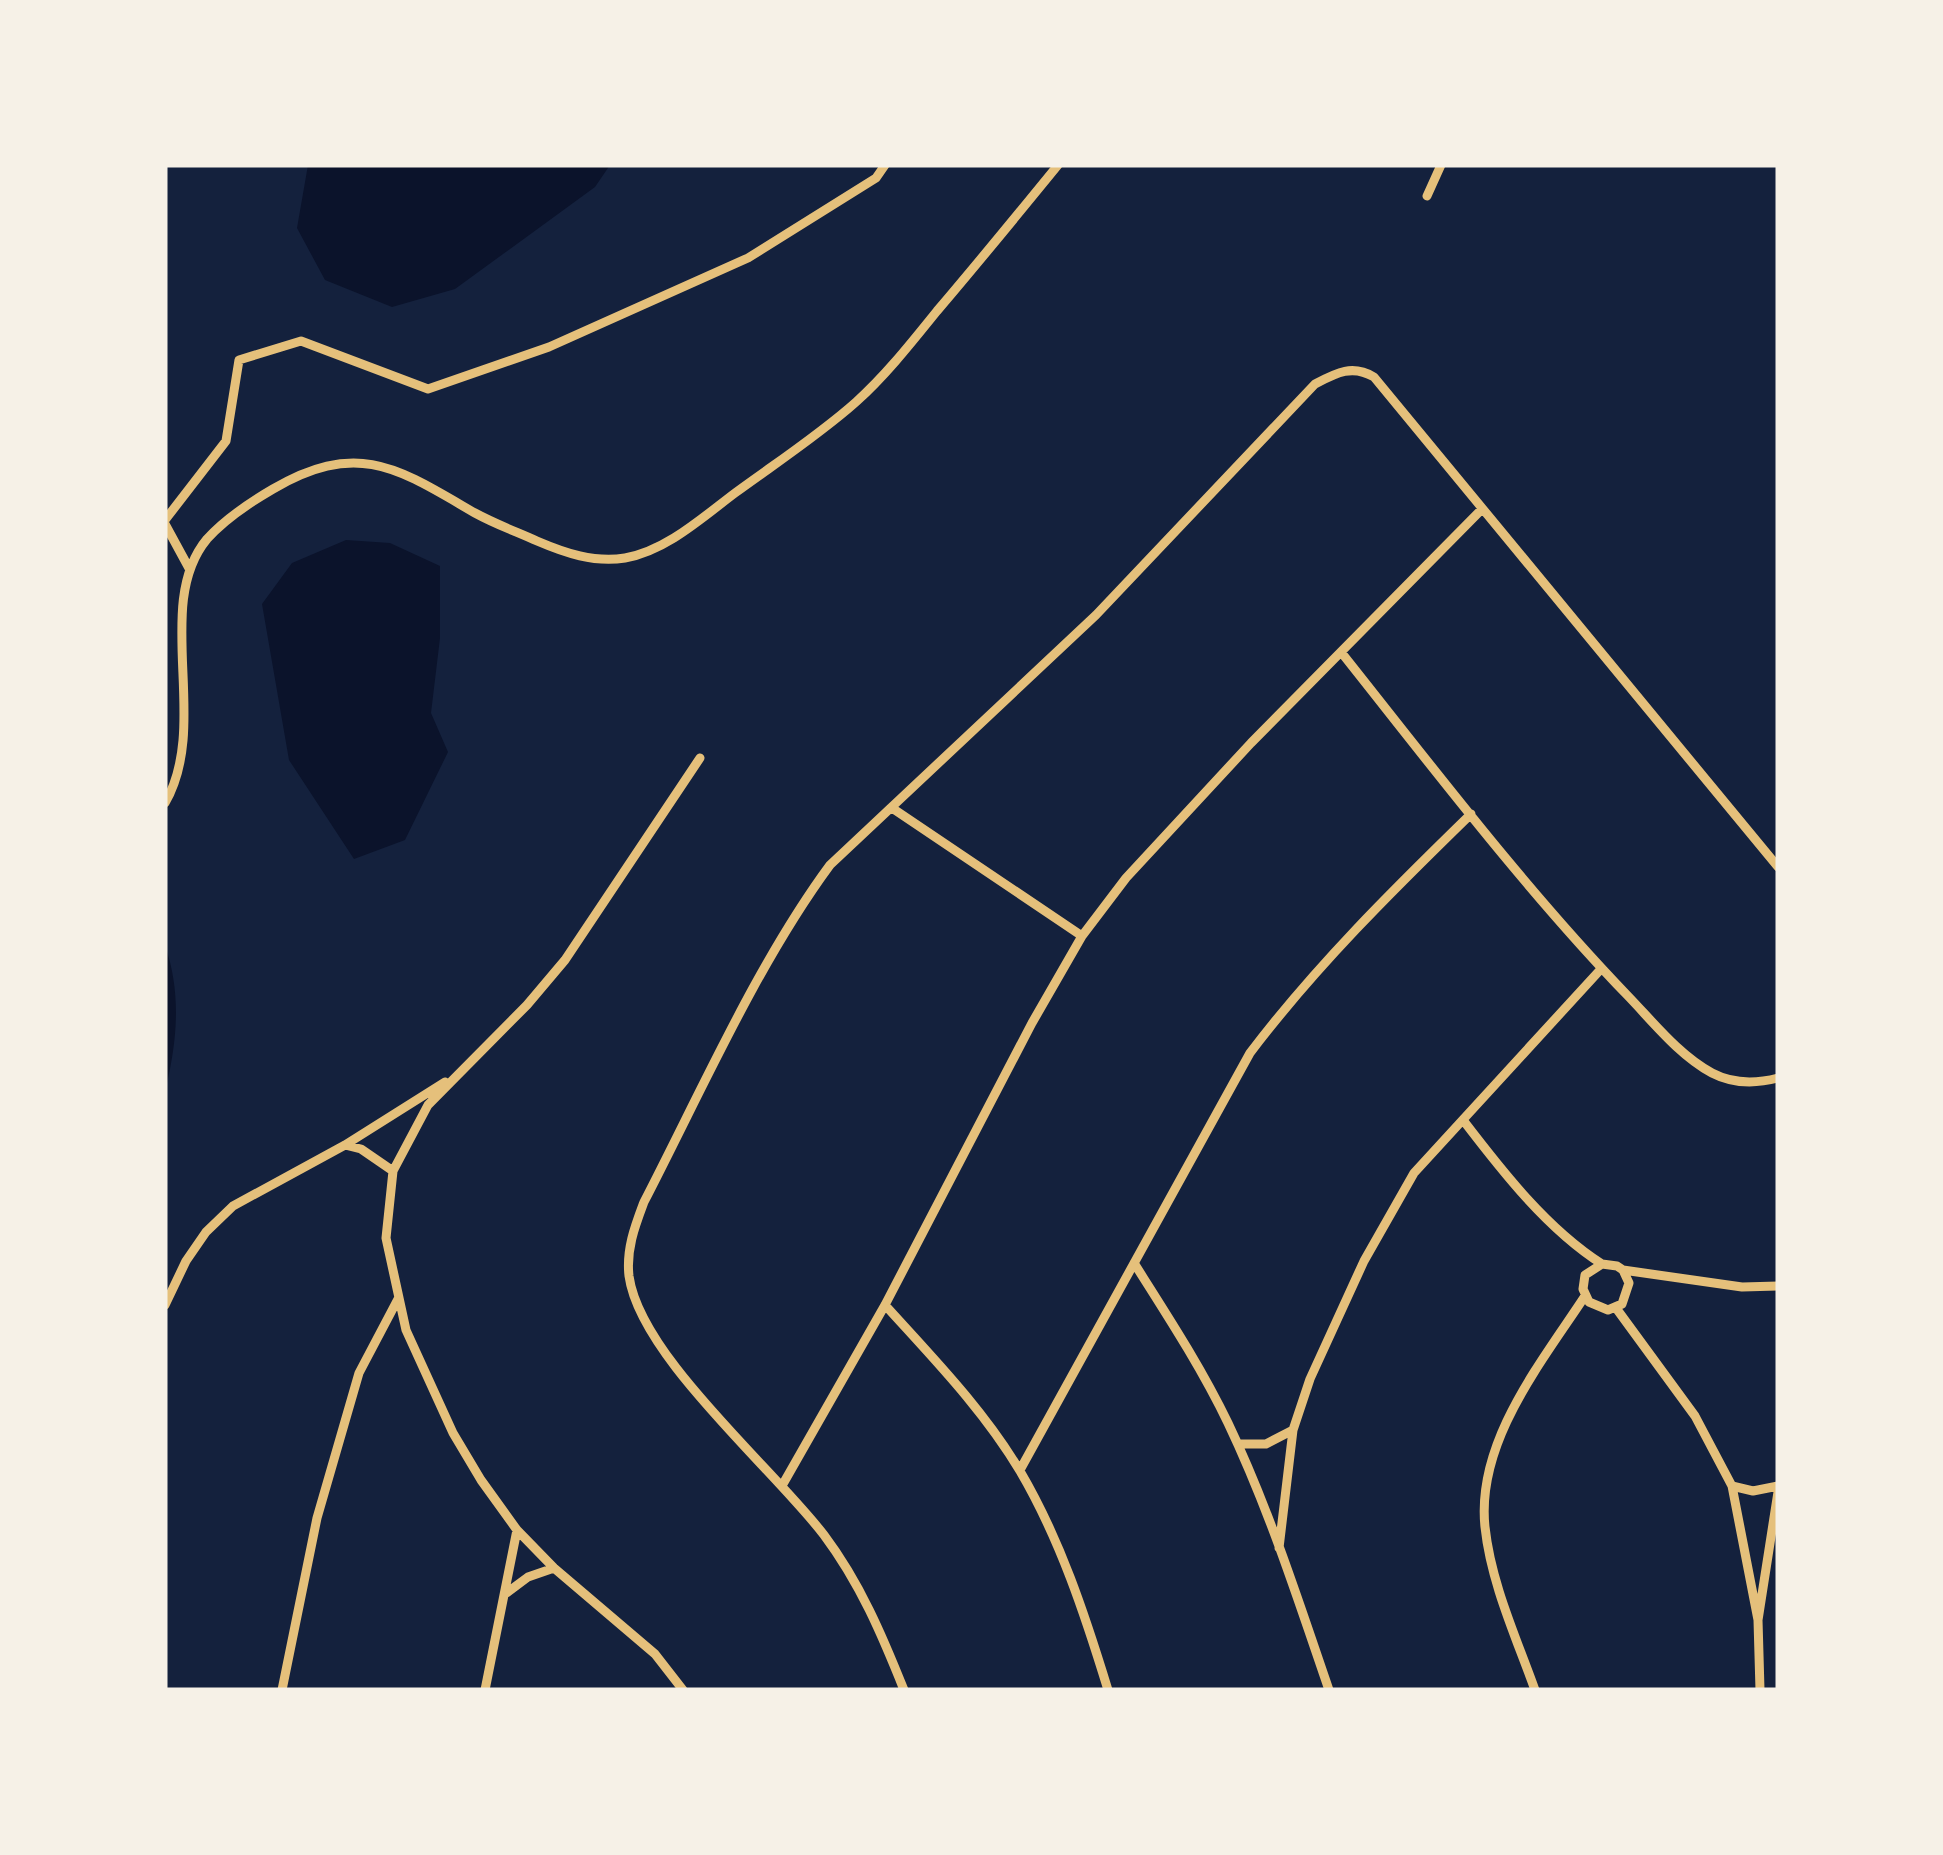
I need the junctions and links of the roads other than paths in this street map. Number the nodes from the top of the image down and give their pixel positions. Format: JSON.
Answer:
{"nodes":[{"id":1,"x":885,"y":165,"type":"edge"},
{"id":2,"x":1058,"y":165,"type":"edge"},
{"id":3,"x":1441,"y":165,"type":"edge"},
{"id":4,"x":1426,"y":196,"type":"dead end"},
{"id":5,"x":1482,"y":509,"type":"junction"},
{"id":6,"x":165,"y":522,"type":"edge"},
{"id":7,"x":190,"y":570,"type":"junction"},
{"id":8,"x":1341,"y":652,"type":"junction"},
{"id":9,"x":700,"y":758,"type":"dead end"},
{"id":10,"x":165,"y":803,"type":"edge"},
{"id":11,"x":892,"y":808,"type":"junction"},
{"id":12,"x":1470,"y":814,"type":"junction"},
{"id":13,"x":1778,"y":866,"type":"edge"},
{"id":14,"x":1082,"y":936,"type":"junction"},
{"id":15,"x":1602,"y":969,"type":"junction"},
{"id":16,"x":454,"y":1076,"type":"junction"},
{"id":17,"x":1778,"y":1078,"type":"edge"},
{"id":18,"x":1462,"y":1120,"type":"junction"},
{"id":19,"x":345,"y":1145,"type":"junction"},
{"id":20,"x":393,"y":1170,"type":"junction"},
{"id":21,"x":1134,"y":1263,"type":"junction"},
{"id":22,"x":1602,"y":1264,"type":"junction"},
{"id":23,"x":1622,"y":1270,"type":"junction"},
{"id":24,"x":1778,"y":1286,"type":"edge"},
{"id":25,"x":1584,"y":1296,"type":"junction"},
{"id":26,"x":398,"y":1299,"type":"junction"},
{"id":27,"x":885,"y":1305,"type":"junction"},
{"id":28,"x":165,"y":1306,"type":"edge"},
{"id":29,"x":1616,"y":1308,"type":"junction"},
{"id":30,"x":1293,"y":1430,"type":"junction"},
{"id":31,"x":1238,"y":1444,"type":"junction"},
{"id":32,"x":1020,"y":1470,"type":"junction"},
{"id":33,"x":783,"y":1484,"type":"junction"},
{"id":34,"x":1732,"y":1486,"type":"junction"},
{"id":35,"x":1778,"y":1489,"type":"edge"},
{"id":36,"x":517,"y":1530,"type":"junction"},
{"id":37,"x":1279,"y":1548,"type":"junction"},
{"id":38,"x":554,"y":1568,"type":"junction"},
{"id":39,"x":503,"y":1596,"type":"junction"},
{"id":40,"x":1758,"y":1620,"type":"junction"},
{"id":41,"x":282,"y":1690,"type":"edge"},
{"id":42,"x":485,"y":1690,"type":"edge"},
{"id":43,"x":683,"y":1690,"type":"edge"},
{"id":44,"x":904,"y":1690,"type":"edge"},
{"id":45,"x":1108,"y":1690,"type":"edge"},
{"id":46,"x":1329,"y":1690,"type":"edge"},
{"id":47,"x":1535,"y":1690,"type":"edge"},
{"id":48,"x":1760,"y":1690,"type":"edge"}],
"edges":[{"from":1,"to":6,"type":"street"},
{"from":2,"to":7,"type":"street"},
{"from":3,"to":4,"type":"street"},
{"from":5,"to":8,"type":"street"},
{"from":5,"to":11,"type":"street"},
{"from":5,"to":13,"type":"street"},
{"from":6,"to":7,"type":"street"},
{"from":7,"to":10,"type":"street"},
{"from":8,"to":12,"type":"street"},
{"from":8,"to":14,"type":"street"},
{"from":9,"to":16,"type":"street"},
{"from":11,"to":14,"type":"street"},
{"from":11,"to":33,"type":"street"},
{"from":12,"to":15,"type":"street"},
{"from":12,"to":21,"type":"street"},
{"from":14,"to":27,"type":"street"},
{"from":15,"to":17,"type":"street"},
{"from":15,"to":18,"type":"street"},
{"from":16,"to":19,"type":"street"},
{"from":16,"to":20,"type":"street"},
{"from":18,"to":22,"type":"street"},
{"from":18,"to":30,"type":"street"},
{"from":19,"to":20,"type":"street"},
{"from":19,"to":28,"type":"street"},
{"from":20,"to":26,"type":"street"},
{"from":21,"to":31,"type":"street"},
{"from":21,"to":32,"type":"street"},
{"from":22,"to":23,"type":"street"},
{"from":22,"to":25,"type":"street"},
{"from":23,"to":24,"type":"street"},
{"from":23,"to":29,"type":"street"},
{"from":25,"to":29,"type":"street"},
{"from":25,"to":47,"type":"street"},
{"from":26,"to":36,"type":"street"},
{"from":26,"to":41,"type":"street"},
{"from":27,"to":32,"type":"street"},
{"from":27,"to":33,"type":"street"},
{"from":29,"to":34,"type":"street"},
{"from":30,"to":31,"type":"street"},
{"from":30,"to":37,"type":"street"},
{"from":31,"to":37,"type":"street"},
{"from":32,"to":45,"type":"street"},
{"from":33,"to":44,"type":"street"},
{"from":34,"to":35,"type":"street"},
{"from":34,"to":40,"type":"street"},
{"from":35,"to":40,"type":"street"},
{"from":36,"to":38,"type":"street"},
{"from":36,"to":39,"type":"street"},
{"from":37,"to":46,"type":"street"},
{"from":38,"to":39,"type":"street"},
{"from":38,"to":43,"type":"street"},
{"from":39,"to":42,"type":"street"},
{"from":40,"to":48,"type":"street"}]}
